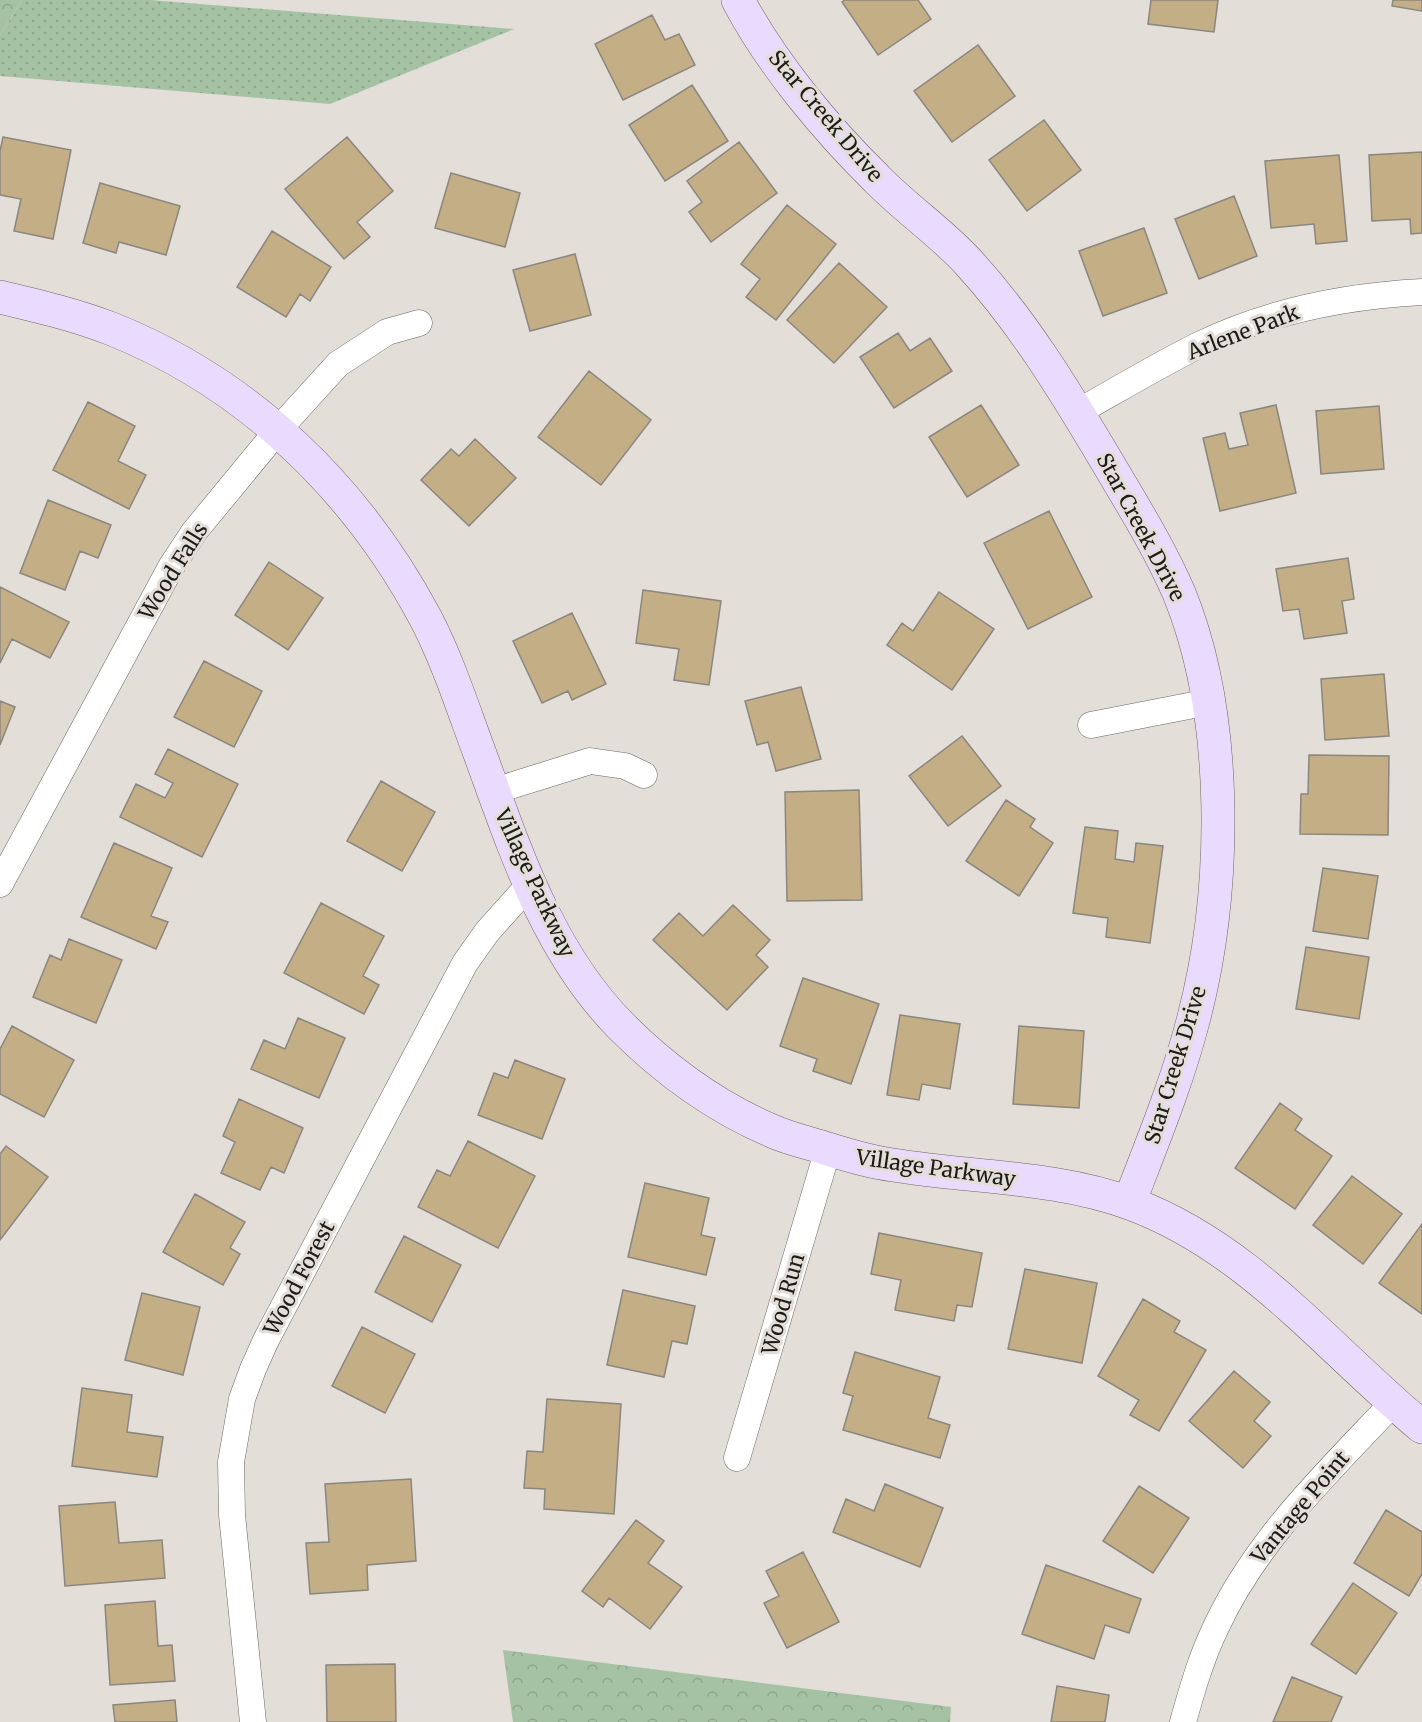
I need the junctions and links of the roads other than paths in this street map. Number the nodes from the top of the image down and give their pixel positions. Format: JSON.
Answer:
{"nodes":[{"id":1,"x":738,"y":0,"type":"edge"},
{"id":2,"x":1422,"y":292,"type":"edge"},
{"id":3,"x":0,"y":297,"type":"edge"},
{"id":4,"x":419,"y":323,"type":"dead end"},
{"id":5,"x":1078,"y":412,"type":"junction"},
{"id":6,"x":278,"y":430,"type":"junction"},
{"id":7,"x":1209,"y":702,"type":"junction"},
{"id":8,"x":1091,"y":725,"type":"dead end"},
{"id":9,"x":644,"y":775,"type":"dead end"},
{"id":10,"x":494,"y":791,"type":"junction"},
{"id":11,"x":0,"y":884,"type":"edge"},
{"id":12,"x":530,"y":884,"type":"junction"},
{"id":13,"x":828,"y":1149,"type":"junction"},
{"id":14,"x":1129,"y":1203,"type":"junction"},
{"id":15,"x":1393,"y":1403,"type":"junction"},
{"id":16,"x":1422,"y":1427,"type":"edge"},
{"id":17,"x":737,"y":1458,"type":"dead end"},
{"id":18,"x":253,"y":1722,"type":"edge"},
{"id":19,"x":1183,"y":1722,"type":"edge"}],
"edges":[{"from":1,"to":5,"type":"street","name":"Star Creek Drive"},
{"from":2,"to":5,"type":"street","name":"Arlene Park"},
{"from":3,"to":6,"type":"street","name":"Village Parkway"},
{"from":4,"to":6,"type":"street","name":"Wood Falls"},
{"from":5,"to":7,"type":"street","name":"Star Creek Drive"},
{"from":6,"to":10,"type":"street","name":"Village Parkway"},
{"from":6,"to":11,"type":"street","name":"Wood Falls"},
{"from":7,"to":8,"type":"street"},
{"from":7,"to":14,"type":"street","name":"Star Creek Drive"},
{"from":9,"to":10,"type":"street"},
{"from":10,"to":12,"type":"street","name":"Village Parkway"},
{"from":12,"to":13,"type":"street","name":"Village Parkway"},
{"from":12,"to":18,"type":"street","name":"Wood Forest"},
{"from":13,"to":14,"type":"street","name":"Village Parkway"},
{"from":13,"to":17,"type":"street","name":"Wood Run"},
{"from":14,"to":15,"type":"street","name":"Village Parkway"},
{"from":15,"to":16,"type":"street","name":"Village Parkway"},
{"from":15,"to":19,"type":"street","name":"Vantage Point"}]}
